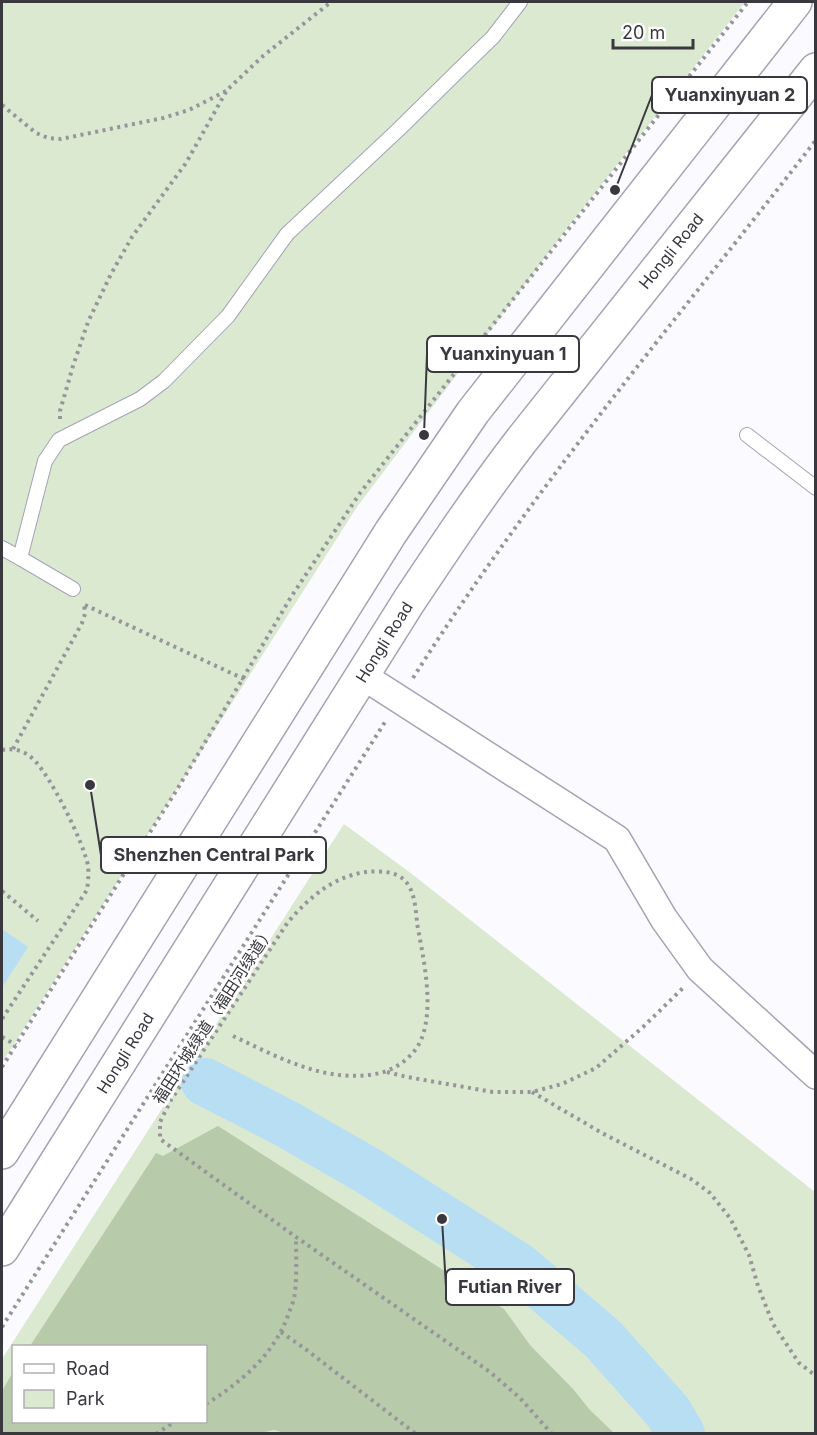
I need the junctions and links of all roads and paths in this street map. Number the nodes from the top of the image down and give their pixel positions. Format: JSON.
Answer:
{"nodes":[{"id":1,"x":331,"y":2,"type":"edge"},
{"id":2,"x":520,"y":2,"type":"edge"},
{"id":3,"x":791,"y":3,"type":"edge"},
{"id":4,"x":816,"y":70,"type":"edge"},
{"id":5,"x":227,"y":90,"type":"junction"},
{"id":6,"x":2,"y":105,"type":"edge"},
{"id":7,"x":747,"y":435,"type":"dead end"},
{"id":8,"x":59,"y":440,"type":"junction"},
{"id":9,"x":816,"y":488,"type":"edge"},
{"id":10,"x":2,"y":548,"type":"edge"},
{"id":11,"x":20,"y":558,"type":"junction"},
{"id":12,"x":73,"y":589,"type":"joint"},
{"id":13,"x":85,"y":605,"type":"junction"},
{"id":14,"x":363,"y":676,"type":"junction"},
{"id":15,"x":244,"y":679,"type":"dead end"},
{"id":16,"x":13,"y":749,"type":"junction"},
{"id":17,"x":2,"y":750,"type":"edge"},
{"id":18,"x":2,"y":891,"type":"edge"},
{"id":19,"x":39,"y":921,"type":"dead end"},
{"id":20,"x":700,"y":969,"type":"junction"},
{"id":21,"x":2,"y":1019,"type":"edge"},
{"id":22,"x":233,"y":1036,"type":"dead end"},
{"id":23,"x":2,"y":1037,"type":"edge"},
{"id":24,"x":2,"y":1067,"type":"edge"},
{"id":25,"x":386,"y":1071,"type":"junction"},
{"id":26,"x":816,"y":1075,"type":"edge"},
{"id":27,"x":532,"y":1092,"type":"junction"},
{"id":28,"x":2,"y":1152,"type":"edge"},
{"id":29,"x":296,"y":1237,"type":"junction"},
{"id":30,"x":2,"y":1249,"type":"edge"},
{"id":31,"x":280,"y":1332,"type":"junction"},
{"id":32,"x":816,"y":1376,"type":"edge"},
{"id":33,"x":207,"y":1403,"type":"edge"},
{"id":34,"x":172,"y":1423,"type":"edge"},
{"id":35,"x":156,"y":1434,"type":"edge"},
{"id":36,"x":416,"y":1434,"type":"edge"},
{"id":37,"x":552,"y":1434,"type":"edge"}],
"edges":[{"from":1,"to":5,"type":"path"},
{"from":2,"to":8,"type":"lane"},
{"from":3,"to":28,"type":"main road"},
{"from":4,"to":14,"type":"main road","name":"Hongli Road"},
{"from":5,"to":6,"type":"path"},
{"from":5,"to":8,"type":"path"},
{"from":7,"to":9,"type":"lane"},
{"from":8,"to":11,"type":"lane"},
{"from":10,"to":11,"type":"lane"},
{"from":11,"to":12,"type":"lane"},
{"from":12,"to":13,"type":"path"},
{"from":13,"to":15,"type":"path"},
{"from":13,"to":16,"type":"path"},
{"from":14,"to":20,"type":"street"},
{"from":14,"to":30,"type":"main road","name":"Hongli Road"},
{"from":16,"to":17,"type":"path"},
{"from":16,"to":21,"type":"path"},
{"from":18,"to":19,"type":"path"},
{"from":20,"to":26,"type":"street"},
{"from":20,"to":27,"type":"path"},
{"from":22,"to":25,"type":"path","name":"福田环城绿道（福田河绿道）"},
{"from":23,"to":24,"type":"path"},
{"from":25,"to":27,"type":"path"},
{"from":25,"to":29,"type":"path","name":"福田环城绿道（福田河绿道）"},
{"from":27,"to":32,"type":"path"},
{"from":29,"to":31,"type":"path"},
{"from":29,"to":37,"type":"path","name":"福田环城绿道（福田河绿道）"},
{"from":31,"to":33,"type":"path"},
{"from":31,"to":36,"type":"path"},
{"from":34,"to":35,"type":"path"}]}
